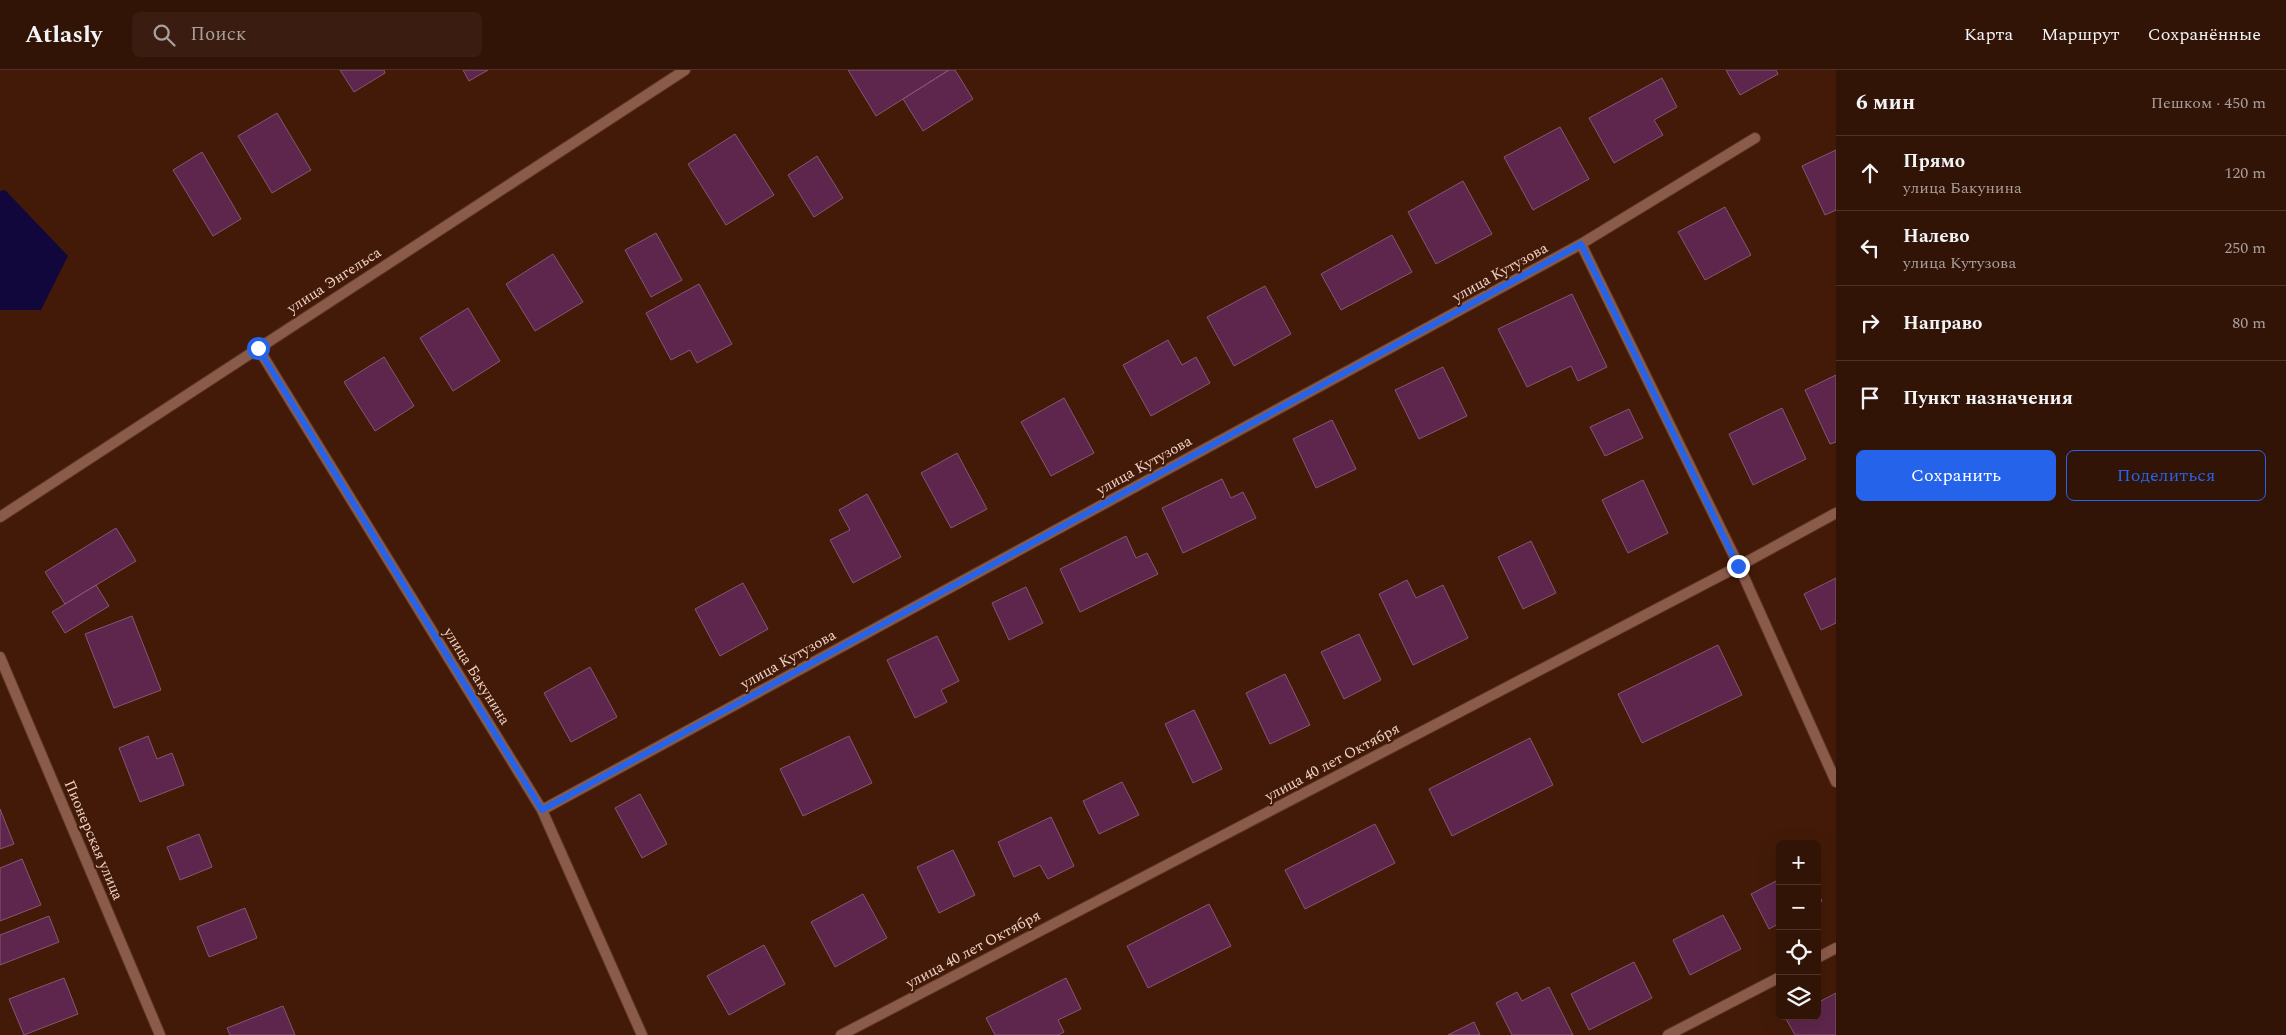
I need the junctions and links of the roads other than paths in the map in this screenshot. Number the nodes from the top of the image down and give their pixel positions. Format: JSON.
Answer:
{"nodes":[{"id":1,"x":685,"y":70,"type":"edge"},
{"id":2,"x":1755,"y":138,"type":"dead end"},
{"id":3,"x":1581,"y":244,"type":"junction"},
{"id":4,"x":258,"y":348,"type":"junction"},
{"id":5,"x":1836,"y":513,"type":"edge"},
{"id":6,"x":0,"y":517,"type":"edge"},
{"id":7,"x":1738,"y":566,"type":"junction"},
{"id":8,"x":0,"y":657,"type":"edge"},
{"id":9,"x":1836,"y":782,"type":"edge"},
{"id":10,"x":542,"y":810,"type":"junction"},
{"id":11,"x":1836,"y":948,"type":"edge"},
{"id":12,"x":1821,"y":956,"type":"edge"},
{"id":13,"x":1776,"y":979,"type":"edge"},
{"id":14,"x":160,"y":1035,"type":"edge"},
{"id":15,"x":642,"y":1035,"type":"edge"},
{"id":16,"x":841,"y":1035,"type":"edge"},
{"id":17,"x":1668,"y":1035,"type":"edge"}],
"edges":[{"from":1,"to":4,"type":"street","name":"улица Энгельса"},
{"from":2,"to":3,"type":"street","name":"улица Кутузова"},
{"from":3,"to":7,"type":"street"},
{"from":3,"to":10,"type":"street","name":"улица Кутузова"},
{"from":4,"to":6,"type":"street","name":"улица Энгельса"},
{"from":4,"to":10,"type":"street","name":"улица Бакунина"},
{"from":5,"to":7,"type":"street","name":"улица 40 лет Октября"},
{"from":7,"to":9,"type":"street"},
{"from":7,"to":16,"type":"street","name":"улица 40 лет Октября"},
{"from":8,"to":14,"type":"street","name":"Пионерская улица"},
{"from":10,"to":15,"type":"street","name":"улица Бакунина"},
{"from":11,"to":12,"type":"street"},
{"from":13,"to":17,"type":"street"}]}
